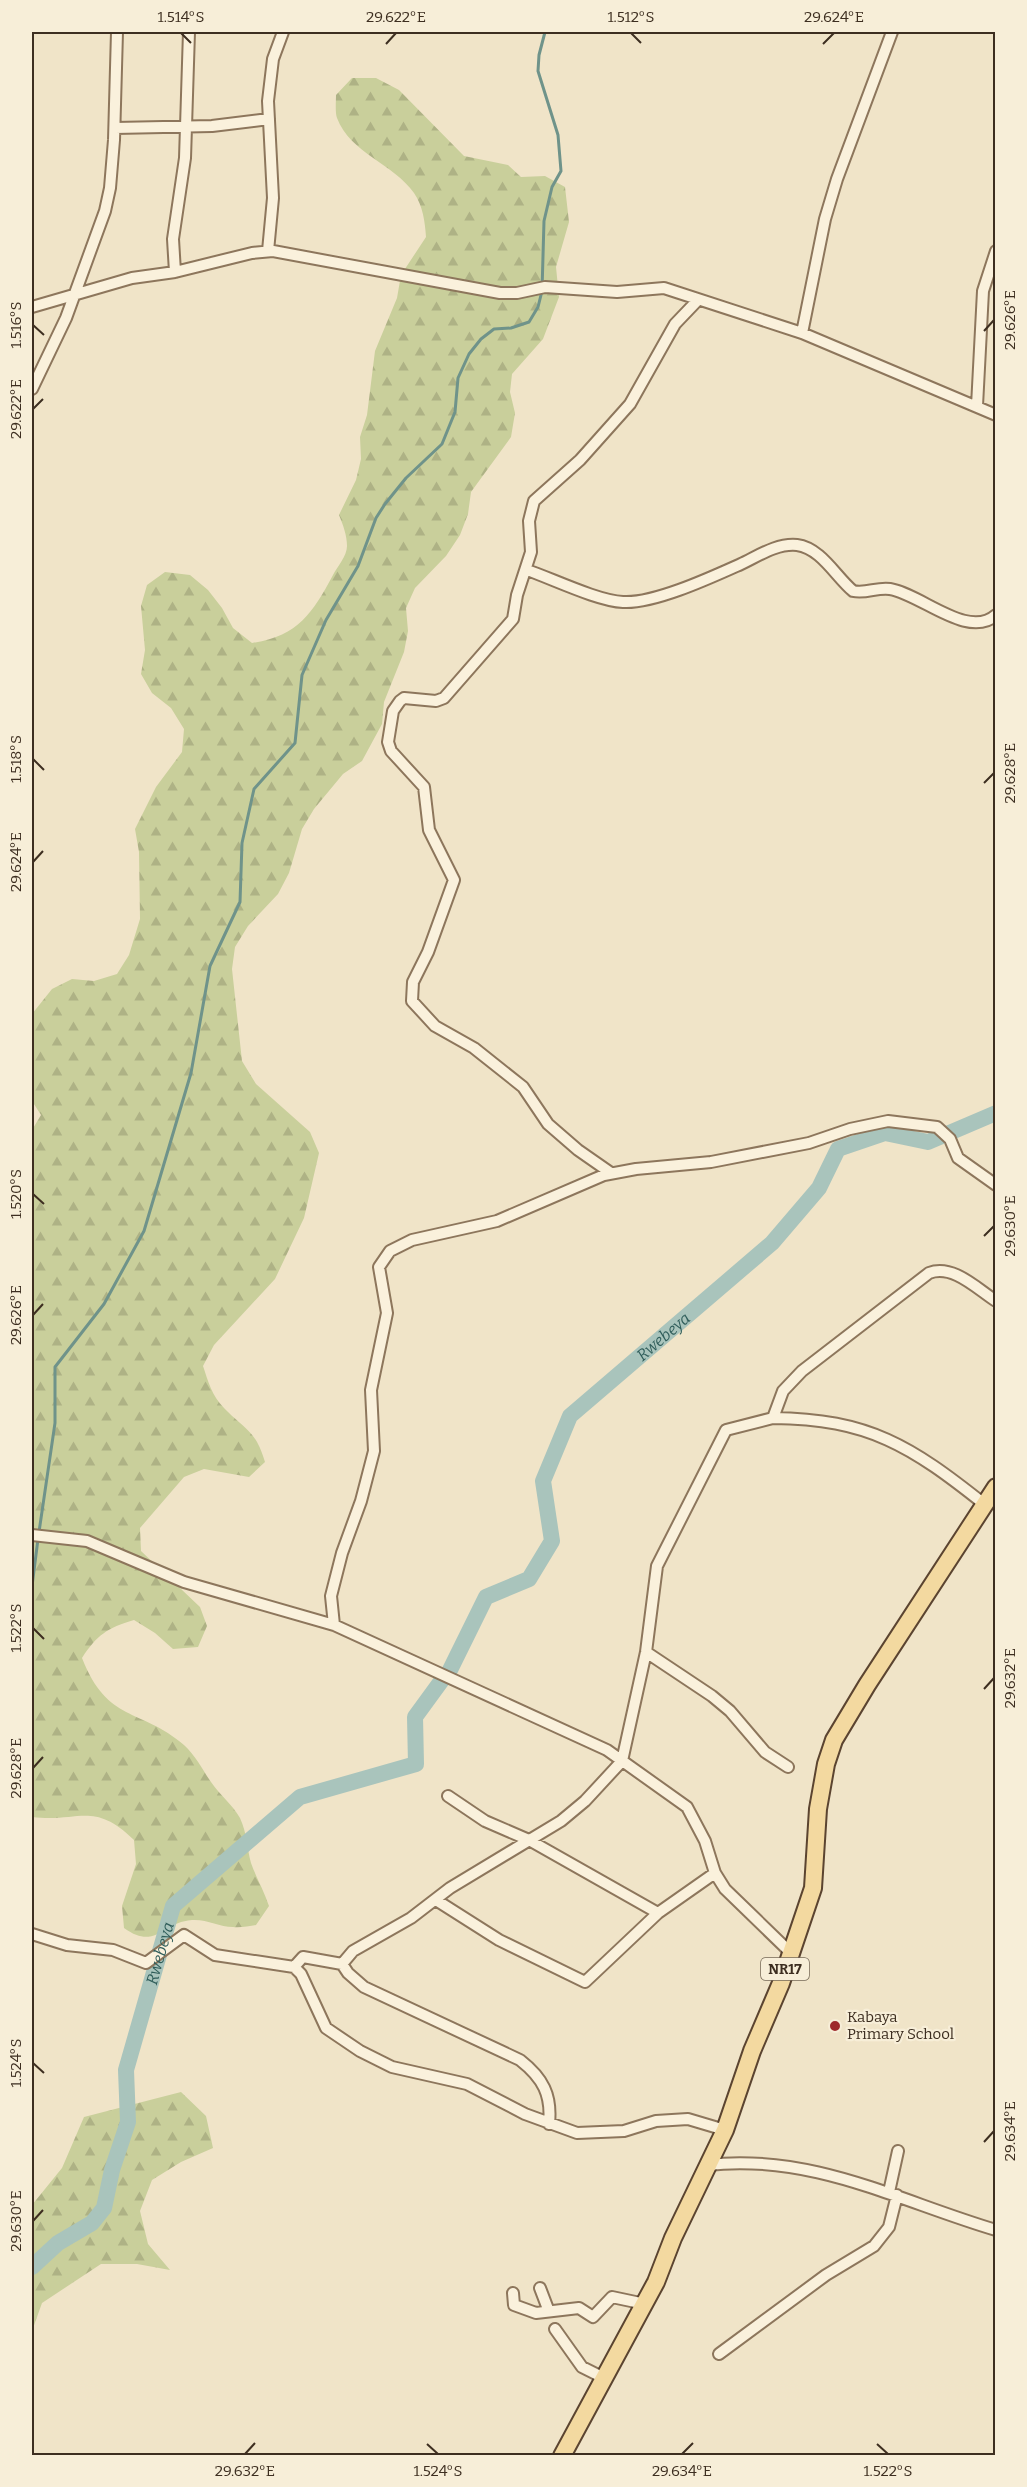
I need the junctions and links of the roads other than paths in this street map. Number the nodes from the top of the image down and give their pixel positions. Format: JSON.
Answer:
{"nodes":[{"id":1,"x":117,"y":32,"type":"edge"},
{"id":2,"x":189,"y":32,"type":"edge"},
{"id":3,"x":284,"y":32,"type":"edge"},
{"id":4,"x":892,"y":32,"type":"edge"},
{"id":5,"x":269,"y":119,"type":"junction"},
{"id":6,"x":186,"y":125,"type":"junction"},
{"id":7,"x":115,"y":128,"type":"junction"},
{"id":8,"x":996,"y":251,"type":"edge"},
{"id":9,"x":268,"y":252,"type":"junction"},
{"id":10,"x":175,"y":272,"type":"junction"},
{"id":11,"x":74,"y":295,"type":"junction"},
{"id":12,"x":698,"y":301,"type":"junction"},
{"id":13,"x":32,"y":306,"type":"edge"},
{"id":14,"x":802,"y":333,"type":"junction"},
{"id":15,"x":32,"y":389,"type":"edge"},
{"id":16,"x":977,"y":406,"type":"junction"},
{"id":17,"x":996,"y":415,"type":"edge"},
{"id":18,"x":527,"y":570,"type":"junction"},
{"id":19,"x":996,"y":615,"type":"edge"},
{"id":20,"x":611,"y":1173,"type":"junction"},
{"id":21,"x":996,"y":1185,"type":"edge"},
{"id":22,"x":996,"y":1301,"type":"edge"},
{"id":23,"x":773,"y":1418,"type":"junction"},
{"id":24,"x":996,"y":1487,"type":"edge"},
{"id":25,"x":984,"y":1504,"type":"junction"},
{"id":26,"x":32,"y":1535,"type":"edge"},
{"id":27,"x":334,"y":1625,"type":"junction"},
{"id":28,"x":646,"y":1652,"type":"junction"},
{"id":29,"x":622,"y":1761,"type":"junction"},
{"id":30,"x":788,"y":1767,"type":"dead end"},
{"id":31,"x":448,"y":1796,"type":"dead end"},
{"id":32,"x":529,"y":1840,"type":"junction"},
{"id":33,"x":714,"y":1873,"type":"junction"},
{"id":34,"x":436,"y":1900,"type":"junction"},
{"id":35,"x":658,"y":1913,"type":"junction"},
{"id":36,"x":32,"y":1934,"type":"edge"},
{"id":37,"x":791,"y":1953,"type":"junction"},
{"id":38,"x":342,"y":1964,"type":"junction"},
{"id":39,"x":294,"y":1967,"type":"junction"},
{"id":40,"x":549,"y":2124,"type":"junction"},
{"id":41,"x":725,"y":2130,"type":"junction"},
{"id":42,"x":898,"y":2151,"type":"dead end"},
{"id":43,"x":707,"y":2164,"type":"junction"},
{"id":44,"x":893,"y":2193,"type":"junction"},
{"id":45,"x":996,"y":2230,"type":"edge"},
{"id":46,"x":540,"y":2288,"type":"dead end"},
{"id":47,"x":513,"y":2293,"type":"dead end"},
{"id":48,"x":645,"y":2304,"type":"junction"},
{"id":49,"x":548,"y":2309,"type":"junction"},
{"id":50,"x":555,"y":2329,"type":"dead end"},
{"id":51,"x":719,"y":2354,"type":"dead end"},
{"id":52,"x":604,"y":2378,"type":"junction"},
{"id":53,"x":562,"y":2456,"type":"edge"}],
"edges":[{"from":1,"to":7,"type":"street"},
{"from":2,"to":6,"type":"street"},
{"from":3,"to":5,"type":"street"},
{"from":4,"to":14,"type":"street"},
{"from":5,"to":6,"type":"street"},
{"from":5,"to":9,"type":"street"},
{"from":6,"to":7,"type":"street"},
{"from":6,"to":10,"type":"street"},
{"from":7,"to":11,"type":"street"},
{"from":8,"to":16,"type":"street"},
{"from":9,"to":10,"type":"street"},
{"from":9,"to":12,"type":"street"},
{"from":10,"to":11,"type":"street"},
{"from":11,"to":13,"type":"street"},
{"from":11,"to":15,"type":"street"},
{"from":12,"to":14,"type":"street"},
{"from":12,"to":18,"type":"street"},
{"from":14,"to":16,"type":"street"},
{"from":16,"to":17,"type":"street"},
{"from":18,"to":19,"type":"street"},
{"from":18,"to":20,"type":"street"},
{"from":20,"to":21,"type":"street"},
{"from":20,"to":27,"type":"street"},
{"from":22,"to":23,"type":"street"},
{"from":23,"to":25,"type":"street"},
{"from":23,"to":28,"type":"street"},
{"from":24,"to":25,"type":"main road","number":"NR17"},
{"from":25,"to":37,"type":"main road","number":"NR17"},
{"from":26,"to":27,"type":"street"},
{"from":27,"to":29,"type":"street"},
{"from":28,"to":29,"type":"street"},
{"from":28,"to":30,"type":"street"},
{"from":29,"to":32,"type":"street"},
{"from":29,"to":33,"type":"street"},
{"from":31,"to":32,"type":"street"},
{"from":32,"to":34,"type":"street"},
{"from":32,"to":35,"type":"street"},
{"from":33,"to":35,"type":"street"},
{"from":33,"to":37,"type":"street"},
{"from":34,"to":35,"type":"street"},
{"from":34,"to":38,"type":"street"},
{"from":36,"to":39,"type":"street"},
{"from":37,"to":41,"type":"main road","number":"NR17"},
{"from":38,"to":39,"type":"street"},
{"from":38,"to":40,"type":"street"},
{"from":39,"to":40,"type":"street"},
{"from":40,"to":41,"type":"street"},
{"from":41,"to":43,"type":"main road","number":"NR17"},
{"from":42,"to":44,"type":"street"},
{"from":43,"to":44,"type":"street"},
{"from":43,"to":48,"type":"main road","number":"NR17"},
{"from":44,"to":45,"type":"street"},
{"from":44,"to":51,"type":"street"},
{"from":46,"to":49,"type":"street"},
{"from":47,"to":49,"type":"street"},
{"from":48,"to":49,"type":"street"},
{"from":48,"to":52,"type":"main road","number":"NR17"},
{"from":50,"to":52,"type":"street"},
{"from":52,"to":53,"type":"main road","number":"NR17"}]}
